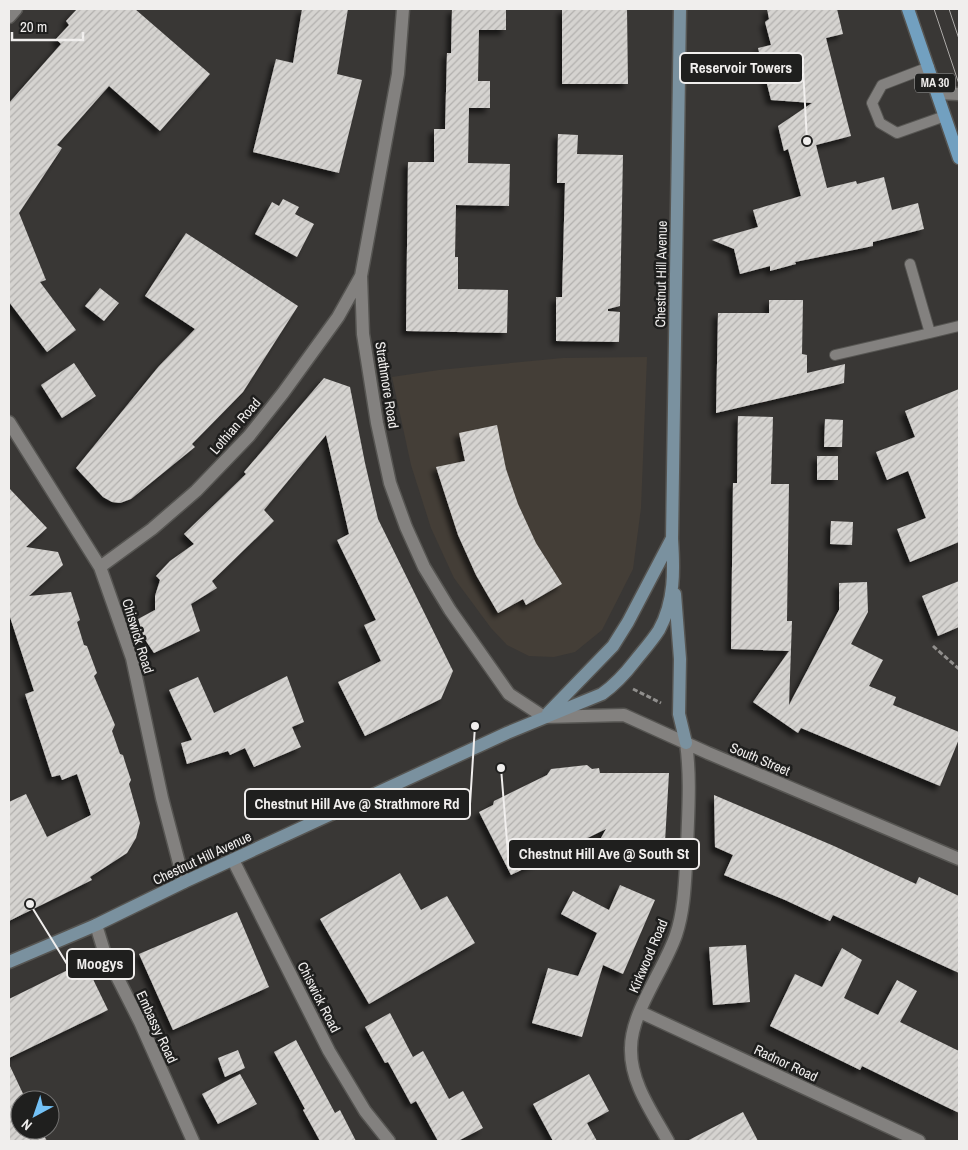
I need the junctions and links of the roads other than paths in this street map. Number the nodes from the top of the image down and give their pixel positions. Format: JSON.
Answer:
{"nodes":[{"id":1,"x":16,"y":9,"type":"edge"},
{"id":2,"x":403,"y":9,"type":"edge"},
{"id":3,"x":680,"y":9,"type":"edge"},
{"id":4,"x":908,"y":9,"type":"edge"},
{"id":5,"x":9,"y":17,"type":"edge"},
{"id":6,"x":929,"y":67,"type":"junction"},
{"id":7,"x":938,"y":93,"type":"junction"},
{"id":8,"x":959,"y":94,"type":"edge"},
{"id":9,"x":945,"y":116,"type":"junction"},
{"id":10,"x":959,"y":158,"type":"edge"},
{"id":11,"x":910,"y":264,"type":"dead end"},
{"id":12,"x":361,"y":276,"type":"junction"},
{"id":13,"x":959,"y":326,"type":"edge"},
{"id":14,"x":930,"y":333,"type":"junction"},
{"id":15,"x":835,"y":354,"type":"dead end"},
{"id":16,"x":9,"y":422,"type":"edge"},
{"id":17,"x":672,"y":539,"type":"junction"},
{"id":18,"x":100,"y":567,"type":"junction"},
{"id":19,"x":674,"y":573,"type":"junction"},
{"id":20,"x":544,"y":717,"type":"junction"},
{"id":21,"x":686,"y":743,"type":"junction"},
{"id":22,"x":959,"y":859,"type":"edge"},
{"id":23,"x":234,"y":860,"type":"junction"},
{"id":24,"x":184,"y":882,"type":"junction"},
{"id":25,"x":96,"y":925,"type":"junction"},
{"id":26,"x":9,"y":962,"type":"edge"},
{"id":27,"x":640,"y":1012,"type":"junction"},
{"id":28,"x":193,"y":1141,"type":"edge"},
{"id":29,"x":389,"y":1141,"type":"edge"},
{"id":30,"x":668,"y":1141,"type":"edge"},
{"id":31,"x":919,"y":1141,"type":"edge"}],
"edges":[{"from":1,"to":5,"type":"street"},
{"from":2,"to":12,"type":"street","name":"Strathmore Road"},
{"from":3,"to":17,"type":"main road","name":"Chestnut Hill Avenue"},
{"from":4,"to":6,"type":"main road","number":"MA 30"},
{"from":6,"to":7,"type":"main road","number":"MA 30"},
{"from":6,"to":9,"type":"lane"},
{"from":7,"to":8,"type":"street"},
{"from":7,"to":9,"type":"main road","number":"MA 30"},
{"from":9,"to":10,"type":"main road","number":"MA 30"},
{"from":11,"to":14,"type":"lane"},
{"from":12,"to":18,"type":"street","name":"Lothian Road"},
{"from":12,"to":20,"type":"street","name":"Strathmore Road"},
{"from":13,"to":14,"type":"lane"},
{"from":14,"to":15,"type":"lane"},
{"from":16,"to":18,"type":"street","name":"Chiswick Road"},
{"from":17,"to":19,"type":"main road","name":"Chestnut Hill Avenue"},
{"from":17,"to":20,"type":"main road","name":"Chestnut Hill Avenue"},
{"from":18,"to":24,"type":"street","name":"Chiswick Road"},
{"from":19,"to":20,"type":"main road","name":"Chestnut Hill Avenue"},
{"from":19,"to":21,"type":"main road"},
{"from":20,"to":21,"type":"street","name":"South Street"},
{"from":20,"to":23,"type":"main road","name":"Chestnut Hill Avenue"},
{"from":21,"to":22,"type":"street","name":"South Street"},
{"from":21,"to":27,"type":"street","name":"Kirkwood Road"},
{"from":23,"to":24,"type":"main road","name":"Chestnut Hill Avenue"},
{"from":23,"to":29,"type":"street","name":"Chiswick Road"},
{"from":24,"to":25,"type":"main road","name":"Chestnut Hill Avenue"},
{"from":25,"to":26,"type":"main road","name":"Chestnut Hill Avenue"},
{"from":25,"to":28,"type":"street","name":"Embassy Road"},
{"from":27,"to":30,"type":"street","name":"Kirkwood Road"},
{"from":27,"to":31,"type":"street","name":"Radnor Road"}]}
